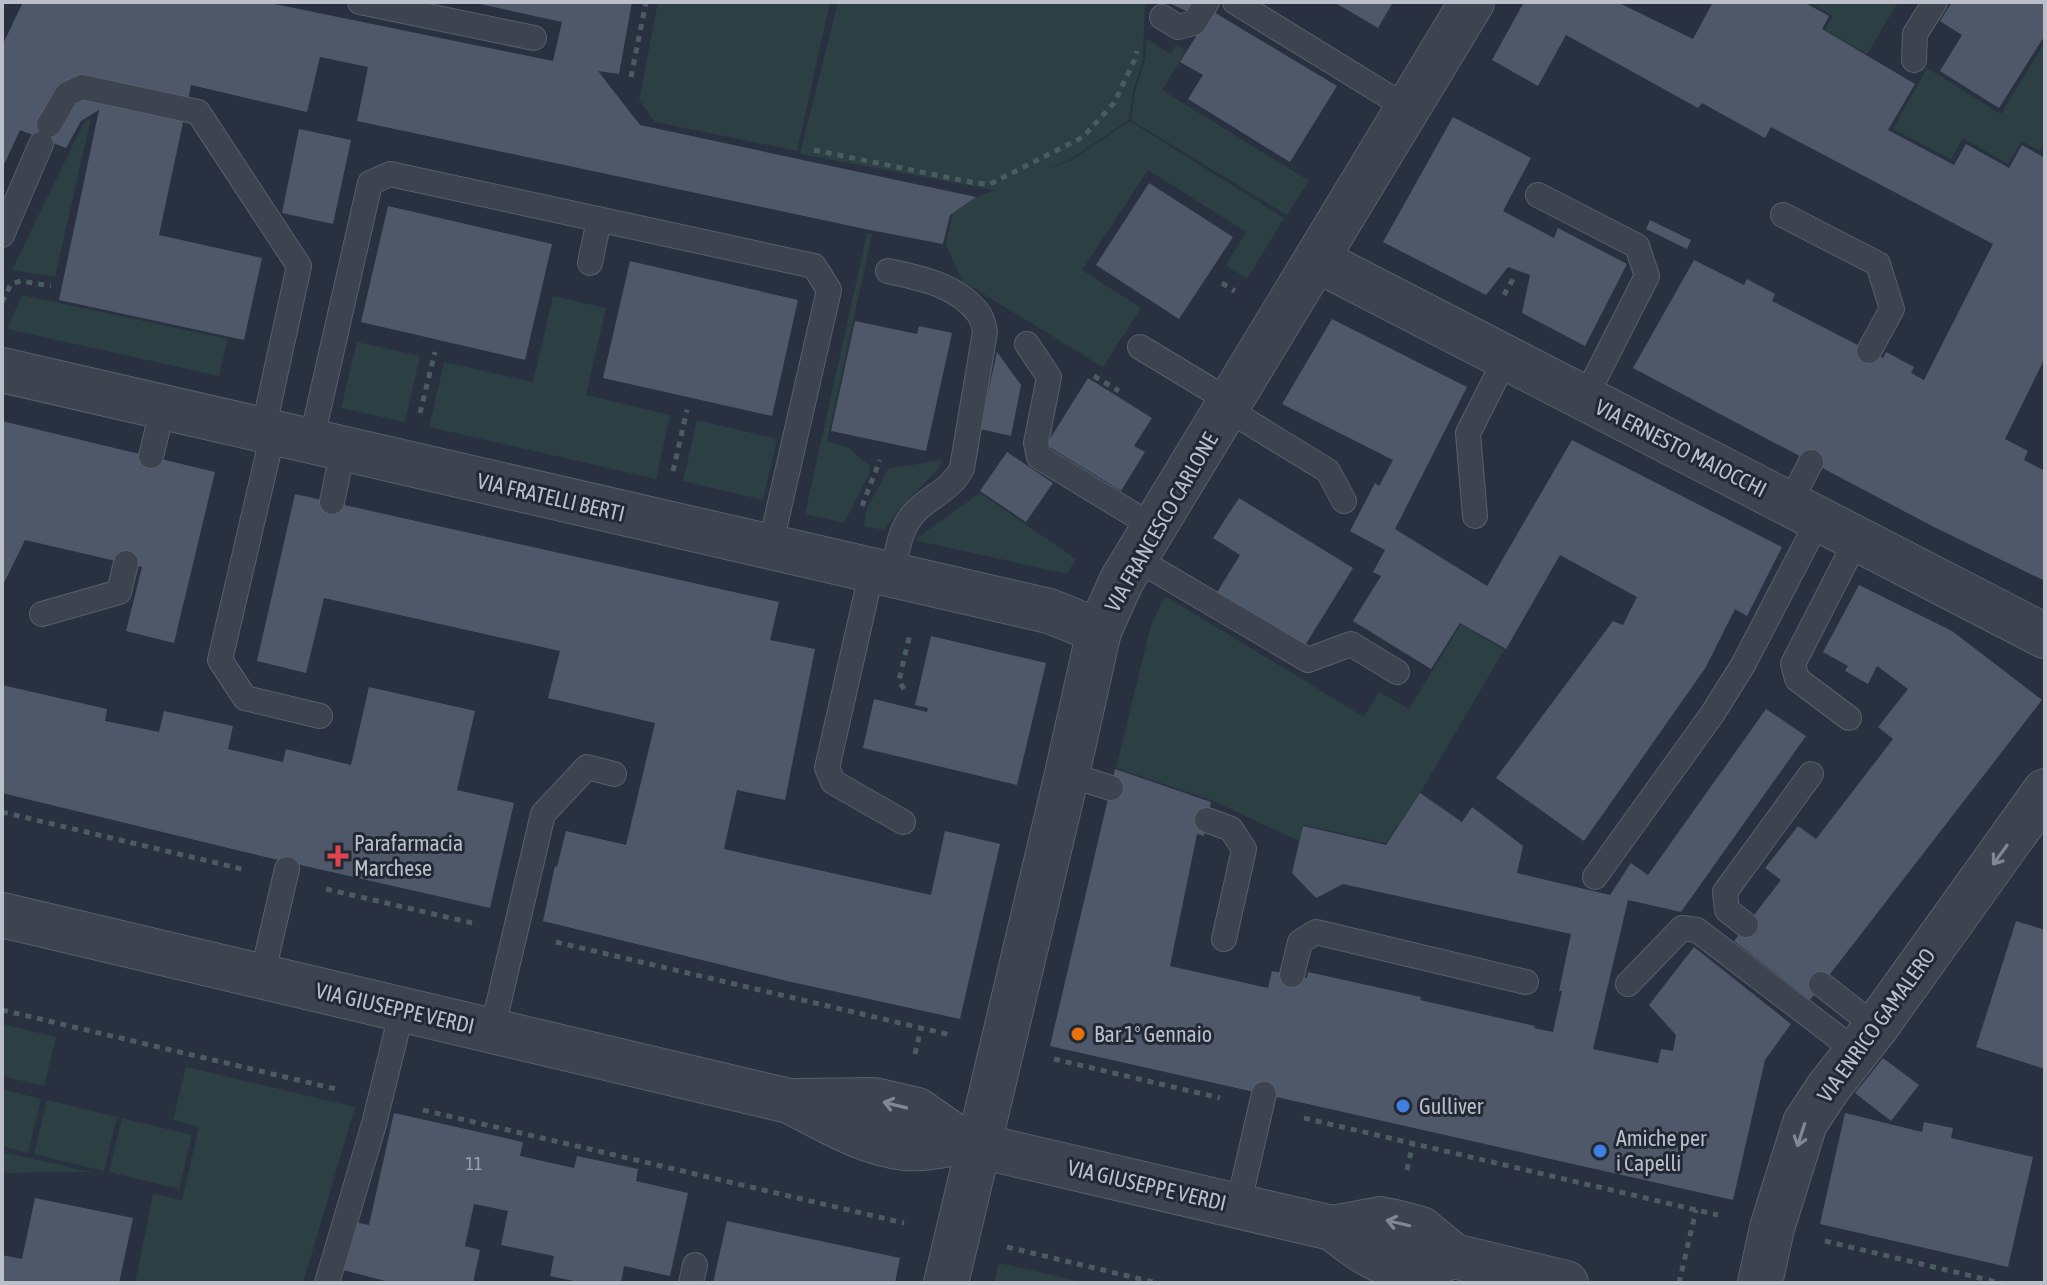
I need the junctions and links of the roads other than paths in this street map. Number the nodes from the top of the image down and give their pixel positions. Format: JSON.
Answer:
{"nodes":[{"id":1,"x":360,"y":2,"type":"edge"},
{"id":2,"x":1207,"y":2,"type":"edge"},
{"id":3,"x":1235,"y":2,"type":"edge"},
{"id":4,"x":1472,"y":2,"type":"edge"},
{"id":5,"x":1935,"y":2,"type":"edge"},
{"id":6,"x":1162,"y":17,"type":"dead end"},
{"id":7,"x":534,"y":38,"type":"dead end"},
{"id":8,"x":1914,"y":60,"type":"dead end"},
{"id":9,"x":1409,"y":109,"type":"junction"},
{"id":10,"x":1538,"y":195,"type":"dead end"},
{"id":11,"x":1783,"y":215,"type":"dead end"},
{"id":12,"x":599,"y":220,"type":"junction"},
{"id":13,"x":2,"y":235,"type":"edge"},
{"id":14,"x":1317,"y":260,"type":"junction"},
{"id":15,"x":590,"y":263,"type":"dead end"},
{"id":16,"x":888,"y":271,"type":"dead end"},
{"id":17,"x":1027,"y":344,"type":"dead end"},
{"id":18,"x":1140,"y":347,"type":"dead end"},
{"id":19,"x":1869,"y":351,"type":"dead end"},
{"id":20,"x":1506,"y":358,"type":"junction"},
{"id":21,"x":2,"y":370,"type":"edge"},
{"id":22,"x":1585,"y":398,"type":"junction"},
{"id":23,"x":1229,"y":406,"type":"junction"},
{"id":24,"x":163,"y":408,"type":"junction"},
{"id":25,"x":298,"y":439,"type":"junction"},
{"id":26,"x":151,"y":456,"type":"dead end"},
{"id":27,"x":1811,"y":462,"type":"dead end"},
{"id":28,"x":1344,"y":501,"type":"dead end"},
{"id":29,"x":332,"y":502,"type":"dead end"},
{"id":30,"x":1475,"y":516,"type":"dead end"},
{"id":31,"x":1822,"y":521,"type":"junction"},
{"id":32,"x":1145,"y":542,"type":"junction"},
{"id":33,"x":770,"y":547,"type":"junction"},
{"id":34,"x":126,"y":563,"type":"dead end"},
{"id":35,"x":882,"y":573,"type":"junction"},
{"id":36,"x":42,"y":614,"type":"dead end"},
{"id":37,"x":1099,"y":631,"type":"junction"},
{"id":38,"x":2045,"y":636,"type":"edge"},
{"id":39,"x":1397,"y":672,"type":"dead end"},
{"id":40,"x":320,"y":716,"type":"dead end"},
{"id":41,"x":1849,"y":718,"type":"dead end"},
{"id":42,"x":614,"y":774,"type":"dead end"},
{"id":43,"x":1067,"y":774,"type":"junction"},
{"id":44,"x":1811,"y":774,"type":"dead end"},
{"id":45,"x":1111,"y":788,"type":"dead end"},
{"id":46,"x":2045,"y":791,"type":"edge"},
{"id":47,"x":1207,"y":820,"type":"dead end"},
{"id":48,"x":903,"y":822,"type":"dead end"},
{"id":49,"x":287,"y":869,"type":"dead end"},
{"id":50,"x":1595,"y":877,"type":"dead end"},
{"id":51,"x":2,"y":915,"type":"edge"},
{"id":52,"x":1746,"y":925,"type":"dead end"},
{"id":53,"x":1224,"y":939,"type":"dead end"},
{"id":54,"x":1292,"y":975,"type":"dead end"},
{"id":55,"x":262,"y":976,"type":"junction"},
{"id":56,"x":1526,"y":982,"type":"dead end"},
{"id":57,"x":1628,"y":984,"type":"dead end"},
{"id":58,"x":1821,"y":984,"type":"dead end"},
{"id":59,"x":402,"y":1010,"type":"junction"},
{"id":60,"x":492,"y":1031,"type":"junction"},
{"id":61,"x":1866,"y":1040,"type":"junction"},
{"id":62,"x":1264,"y":1094,"type":"dead end"},
{"id":63,"x":970,"y":1143,"type":"junction"},
{"id":64,"x":1238,"y":1206,"type":"junction"},
{"id":65,"x":327,"y":1283,"type":"edge"},
{"id":66,"x":946,"y":1283,"type":"edge"},
{"id":67,"x":1566,"y":1283,"type":"edge"},
{"id":68,"x":1760,"y":1283,"type":"edge"}],
"edges":[{"from":1,"to":7,"type":"lane"},
{"from":2,"to":6,"type":"lane"},
{"from":3,"to":9,"type":"lane"},
{"from":4,"to":9,"type":"street","name":"VIA FRANCESCO CARLONE"},
{"from":5,"to":8,"type":"lane"},
{"from":9,"to":14,"type":"street","name":"VIA FRANCESCO CARLONE"},
{"from":10,"to":22,"type":"lane"},
{"from":11,"to":19,"type":"lane"},
{"from":12,"to":15,"type":"lane"},
{"from":12,"to":25,"type":"lane"},
{"from":12,"to":33,"type":"lane"},
{"from":13,"to":25,"type":"lane"},
{"from":14,"to":20,"type":"street","name":"VIA ERNESTO MAIOCCHI"},
{"from":14,"to":23,"type":"street","name":"VIA FRANCESCO CARLONE"},
{"from":16,"to":35,"type":"lane"},
{"from":17,"to":32,"type":"lane"},
{"from":18,"to":23,"type":"lane"},
{"from":20,"to":22,"type":"street","name":"VIA ERNESTO MAIOCCHI"},
{"from":20,"to":30,"type":"lane"},
{"from":21,"to":24,"type":"street","name":"VIA FRATELLI BERTI"},
{"from":22,"to":31,"type":"street","name":"VIA ERNESTO MAIOCCHI"},
{"from":23,"to":28,"type":"lane"},
{"from":23,"to":32,"type":"street","name":"VIA FRANCESCO CARLONE"},
{"from":24,"to":25,"type":"street","name":"VIA FRATELLI BERTI"},
{"from":24,"to":26,"type":"lane"},
{"from":25,"to":29,"type":"lane"},
{"from":25,"to":33,"type":"street","name":"VIA FRATELLI BERTI"},
{"from":25,"to":40,"type":"lane"},
{"from":27,"to":31,"type":"lane"},
{"from":31,"to":38,"type":"street","name":"VIA ERNESTO MAIOCCHI"},
{"from":31,"to":41,"type":"lane"},
{"from":31,"to":50,"type":"lane"},
{"from":32,"to":37,"type":"street","name":"VIA FRANCESCO CARLONE"},
{"from":32,"to":39,"type":"lane"},
{"from":33,"to":35,"type":"street","name":"VIA FRATELLI BERTI"},
{"from":34,"to":36,"type":"lane"},
{"from":35,"to":37,"type":"street","name":"VIA FRATELLI BERTI"},
{"from":35,"to":48,"type":"lane"},
{"from":37,"to":43,"type":"street","name":"VIA FRANCESCO CARLONE"},
{"from":42,"to":60,"type":"lane"},
{"from":43,"to":45,"type":"lane"},
{"from":43,"to":63,"type":"street","name":"VIA FRANCESCO CARLONE"},
{"from":44,"to":52,"type":"lane"},
{"from":46,"to":61,"type":"street","name":"VIA ENRICO GAMALERO","one_way":true},
{"from":47,"to":53,"type":"lane"},
{"from":49,"to":55,"type":"lane"},
{"from":51,"to":55,"type":"street","name":"VIA GIUSEPPE VERDI"},
{"from":54,"to":56,"type":"lane"},
{"from":55,"to":59,"type":"street","name":"VIA GIUSEPPE VERDI"},
{"from":57,"to":61,"type":"lane"},
{"from":58,"to":61,"type":"lane"},
{"from":59,"to":60,"type":"street","name":"VIA GIUSEPPE VERDI"},
{"from":59,"to":65,"type":"lane"},
{"from":60,"to":63,"type":"street","name":"VIA GIUSEPPE VERDI"},
{"from":61,"to":68,"type":"street","name":"VIA ENRICO GAMALERO","one_way":true},
{"from":62,"to":64,"type":"lane"},
{"from":63,"to":64,"type":"street","name":"VIA GIUSEPPE VERDI"},
{"from":63,"to":66,"type":"street","name":"VIA FRANCESCO CARLONE"},
{"from":64,"to":67,"type":"street","name":"VIA GIUSEPPE VERDI"}]}
